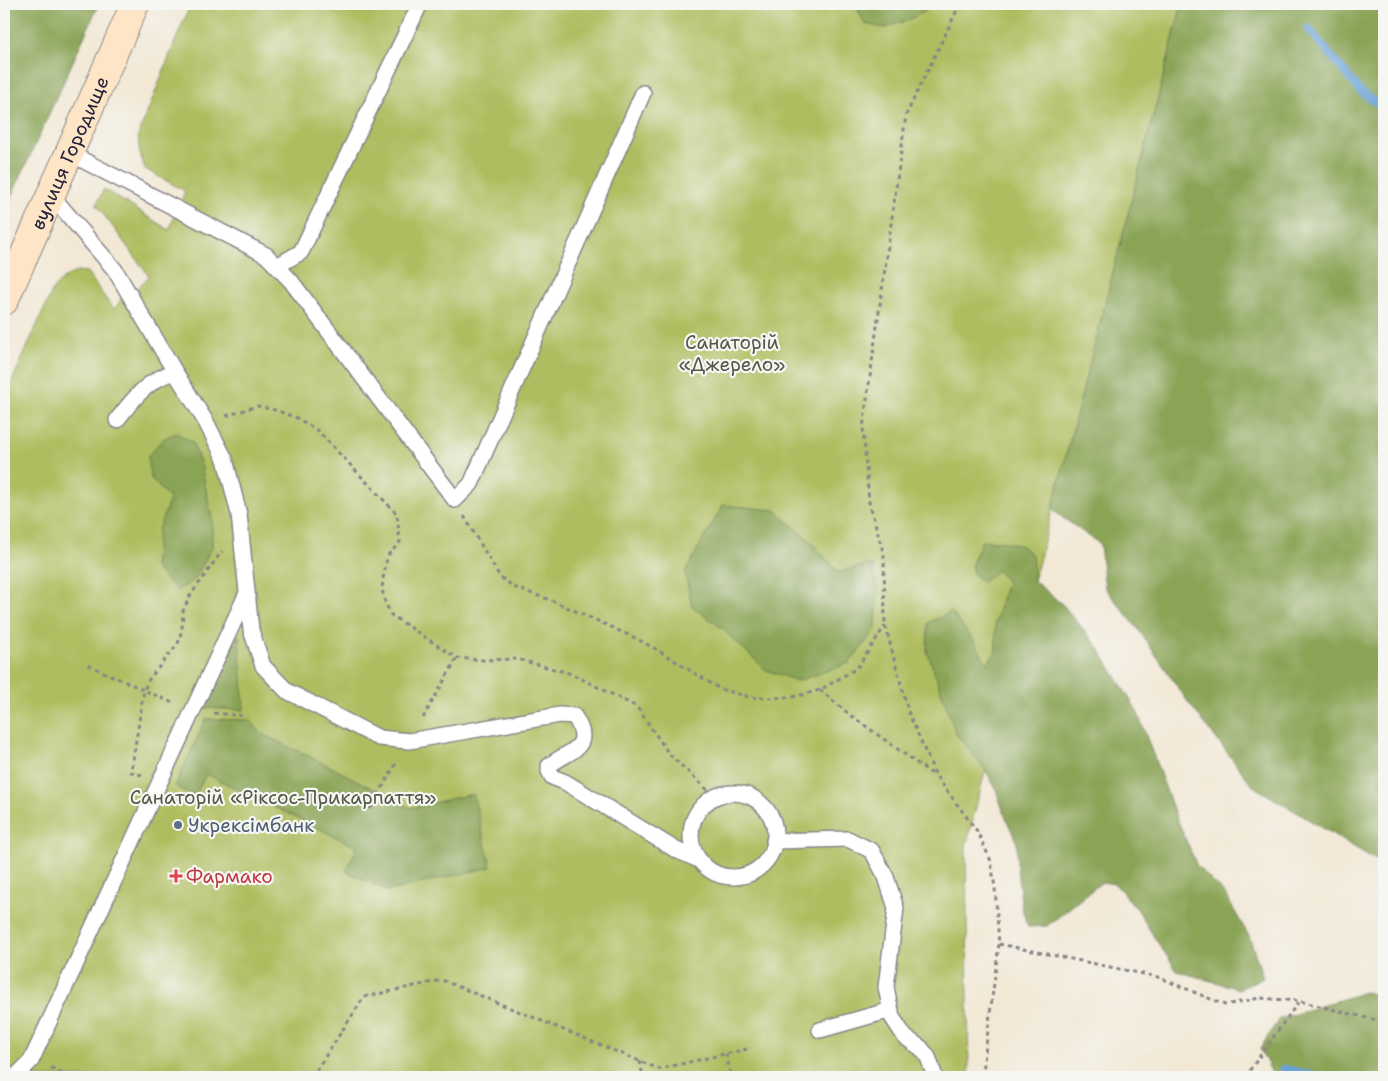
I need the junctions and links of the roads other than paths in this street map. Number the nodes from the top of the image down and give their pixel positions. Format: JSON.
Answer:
{"nodes":[{"id":1,"x":135,"y":4,"type":"edge"},
{"id":2,"x":419,"y":4,"type":"edge"},
{"id":3,"x":643,"y":93,"type":"dead end"},
{"id":4,"x":70,"y":153,"type":"junction"},
{"id":5,"x":51,"y":196,"type":"junction"},
{"id":6,"x":277,"y":266,"type":"junction"},
{"id":7,"x":4,"y":301,"type":"edge"},
{"id":8,"x":174,"y":372,"type":"junction"},
{"id":9,"x":117,"y":420,"type":"dead end"},
{"id":10,"x":247,"y":591,"type":"junction"},
{"id":11,"x":774,"y":842,"type":"junction"},
{"id":12,"x":699,"y":860,"type":"junction"},
{"id":13,"x":891,"y":1010,"type":"junction"},
{"id":14,"x":820,"y":1030,"type":"dead end"},
{"id":15,"x":15,"y":1077,"type":"edge"},
{"id":16,"x":935,"y":1077,"type":"edge"}],
"edges":[{"from":1,"to":4,"type":"street","name":"вулиця Городище"},
{"from":2,"to":6,"type":"lane"},
{"from":3,"to":6,"type":"lane"},
{"from":4,"to":5,"type":"street","name":"вулиця Городище"},
{"from":4,"to":6,"type":"lane"},
{"from":5,"to":7,"type":"street","name":"вулиця Городище"},
{"from":5,"to":8,"type":"lane"},
{"from":8,"to":9,"type":"lane"},
{"from":8,"to":10,"type":"lane"},
{"from":10,"to":12,"type":"lane"},
{"from":10,"to":15,"type":"lane"},
{"from":11,"to":12,"type":"lane"},
{"from":11,"to":12,"type":"lane"},
{"from":11,"to":13,"type":"lane"},
{"from":13,"to":14,"type":"lane"},
{"from":13,"to":16,"type":"lane"}]}
